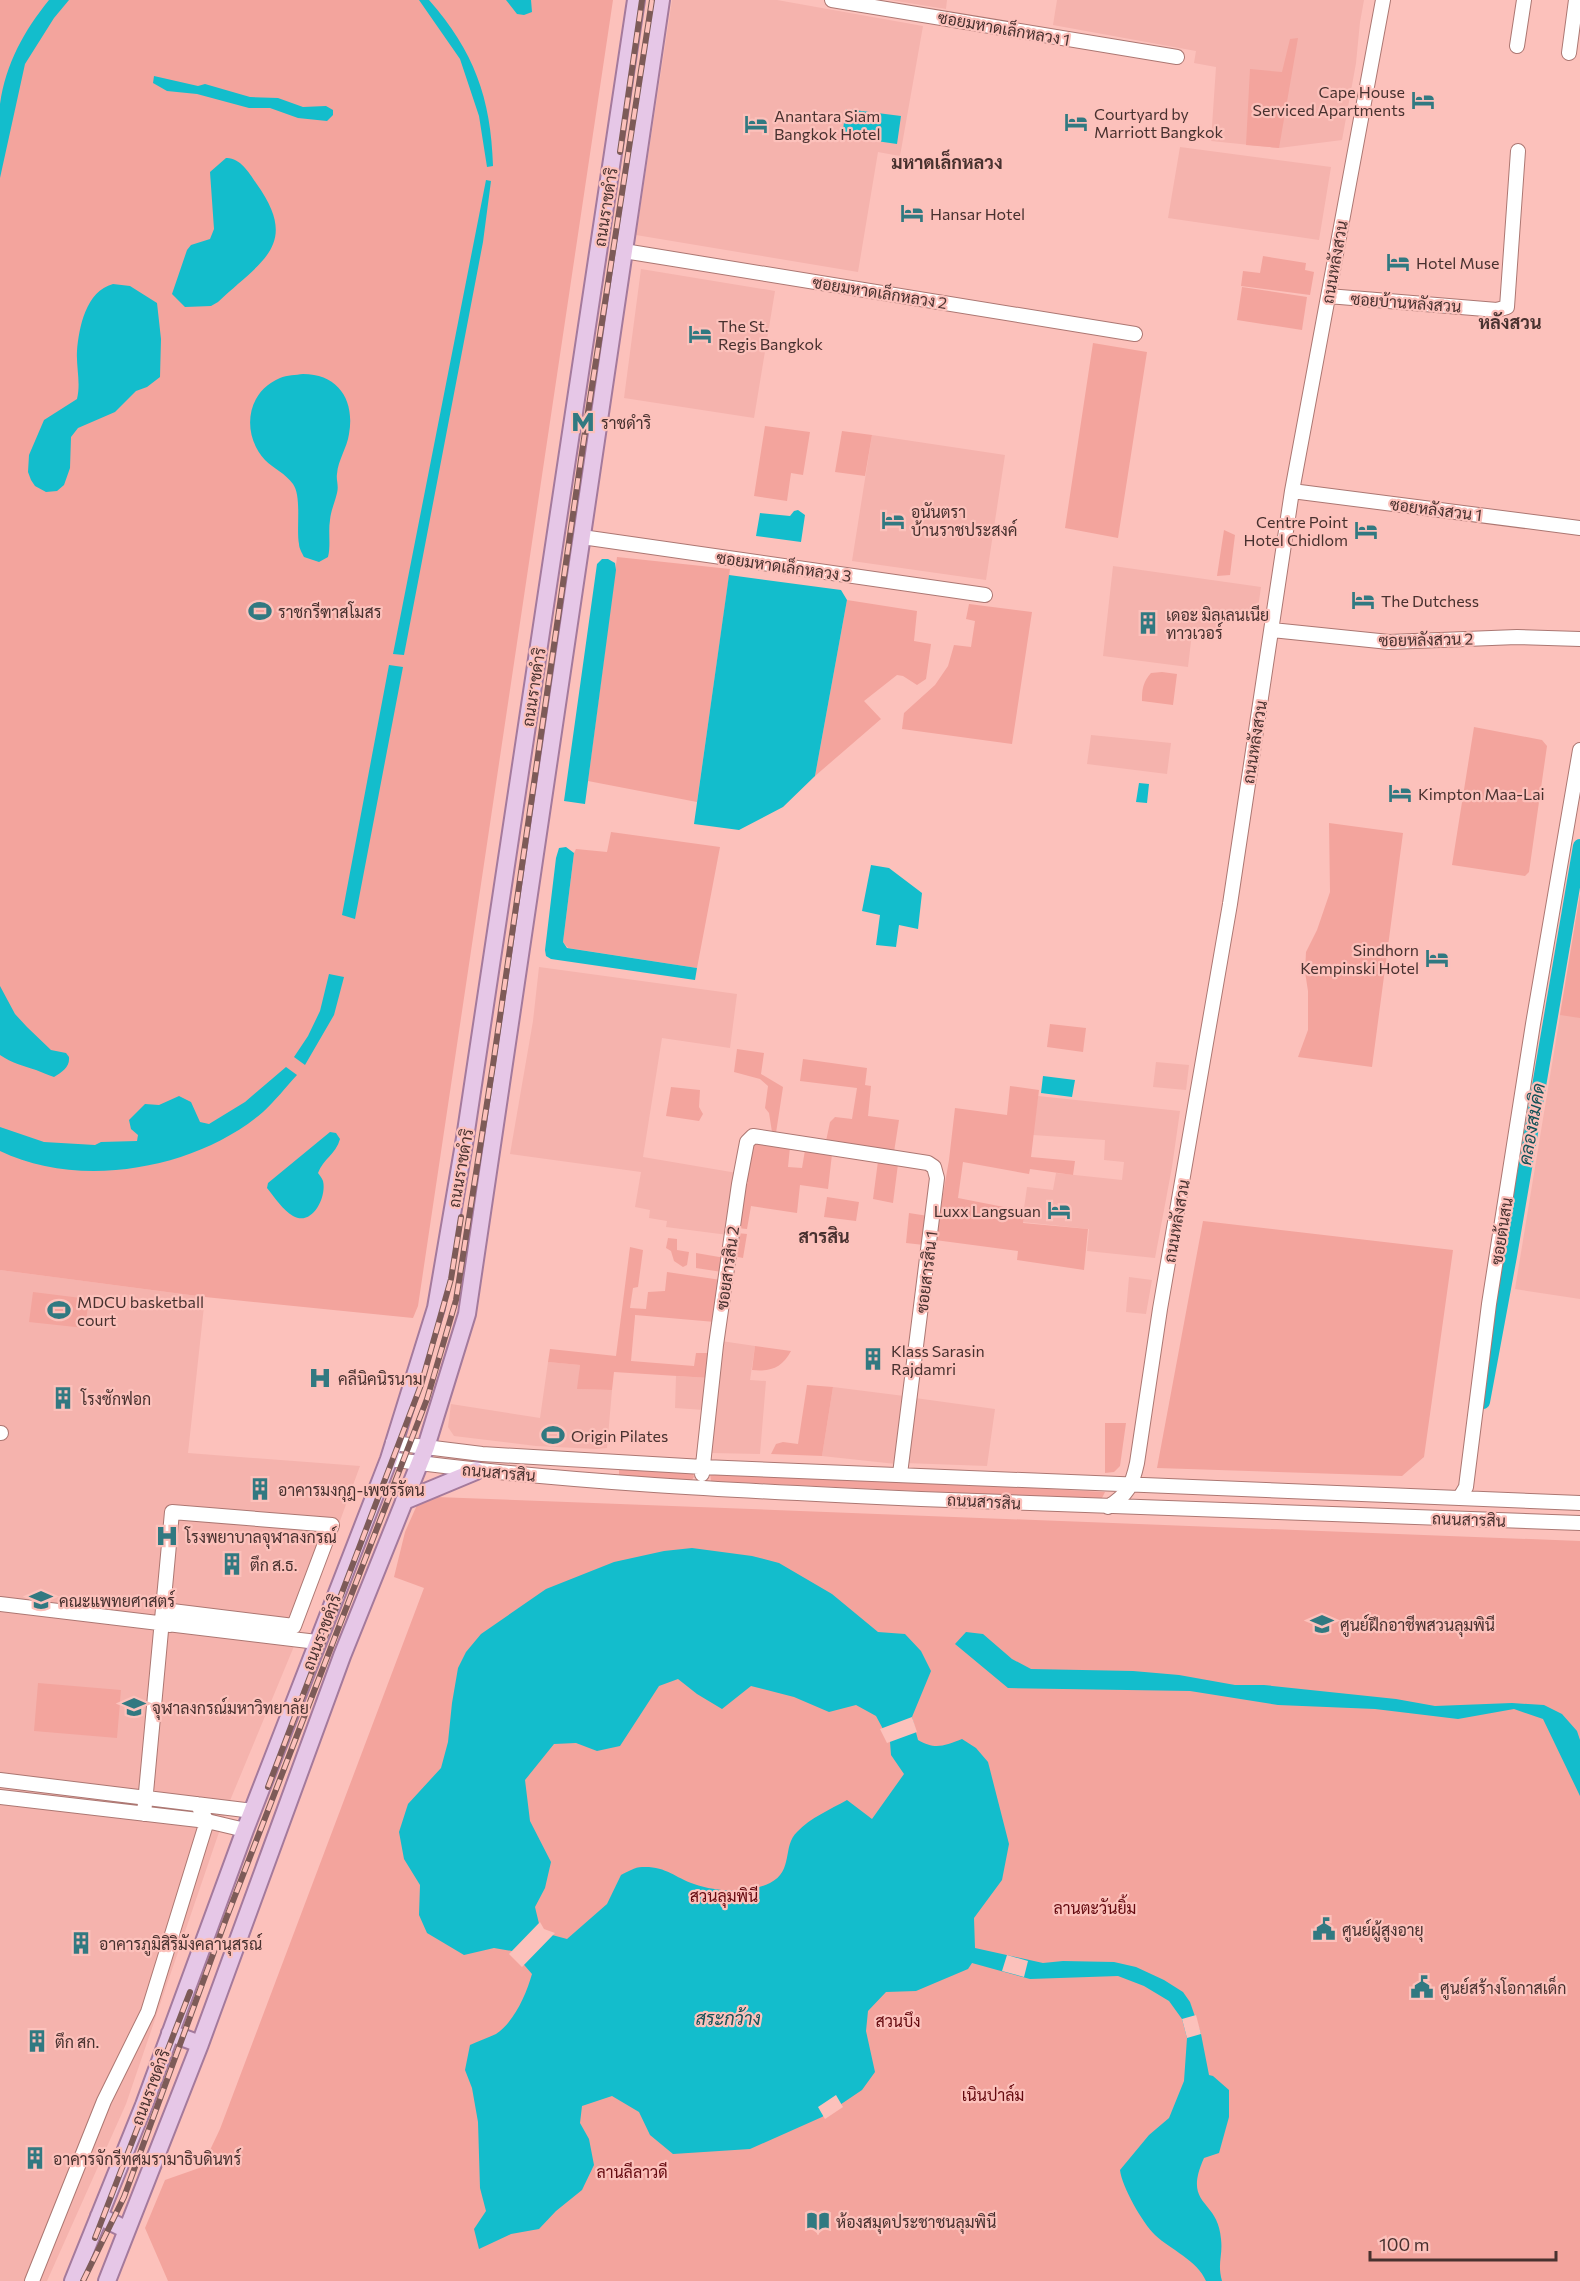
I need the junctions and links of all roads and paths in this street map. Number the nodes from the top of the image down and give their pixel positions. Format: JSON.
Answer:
{"nodes":[{"id":1,"x":636,"y":0,"type":"edge"},
{"id":2,"x":661,"y":0,"type":"edge"},
{"id":3,"x":832,"y":0,"type":"edge"},
{"id":4,"x":1383,"y":0,"type":"edge"},
{"id":5,"x":1524,"y":0,"type":"edge"},
{"id":6,"x":1576,"y":0,"type":"edge"},
{"id":7,"x":1517,"y":46,"type":"dead end"},
{"id":8,"x":1569,"y":52,"type":"dead end"},
{"id":9,"x":1177,"y":57,"type":"dead end"},
{"id":10,"x":1518,"y":151,"type":"dead end"},
{"id":11,"x":599,"y":248,"type":"junction"},
{"id":12,"x":624,"y":251,"type":"junction"},
{"id":13,"x":1328,"y":296,"type":"junction"},
{"id":14,"x":1136,"y":334,"type":"dead end"},
{"id":15,"x":1293,"y":491,"type":"junction"},
{"id":16,"x":1580,"y":528,"type":"edge"},
{"id":17,"x":582,"y":537,"type":"junction"},
{"id":18,"x":985,"y":595,"type":"dead end"},
{"id":19,"x":1272,"y":630,"type":"junction"},
{"id":20,"x":1580,"y":639,"type":"edge"},
{"id":21,"x":1580,"y":750,"type":"edge"},
{"id":22,"x":516,"y":804,"type":"junction"},
{"id":23,"x":542,"y":808,"type":"junction"},
{"id":24,"x":478,"y":1057,"type":"junction"},
{"id":25,"x":504,"y":1062,"type":"junction"},
{"id":26,"x":839,"y":1148,"type":"joint"},
{"id":27,"x":426,"y":1447,"type":"junction"},
{"id":28,"x":391,"y":1451,"type":"junction"},
{"id":29,"x":584,"y":1461,"type":"junction"},
{"id":30,"x":609,"y":1462,"type":"junction"},
{"id":31,"x":419,"y":1463,"type":"junction"},
{"id":32,"x":703,"y":1467,"type":"junction"},
{"id":33,"x":476,"y":1471,"type":"junction"},
{"id":34,"x":900,"y":1474,"type":"junction"},
{"id":35,"x":586,"y":1480,"type":"junction"},
{"id":36,"x":609,"y":1482,"type":"junction"},
{"id":37,"x":1132,"y":1485,"type":"junction"},
{"id":38,"x":700,"y":1488,"type":"junction"},
{"id":39,"x":1460,"y":1497,"type":"junction"},
{"id":40,"x":404,"y":1501,"type":"junction"},
{"id":41,"x":1580,"y":1503,"type":"edge"},
{"id":42,"x":1108,"y":1507,"type":"junction"},
{"id":43,"x":1580,"y":1523,"type":"edge"},
{"id":44,"x":0,"y":1604,"type":"edge"},
{"id":45,"x":165,"y":1625,"type":"junction"},
{"id":46,"x":317,"y":1642,"type":"junction"},
{"id":47,"x":292,"y":1708,"type":"junction"},
{"id":48,"x":319,"y":1718,"type":"junction"},
{"id":49,"x":0,"y":1780,"type":"edge"},
{"id":50,"x":0,"y":1797,"type":"edge"},
{"id":51,"x":146,"y":1798,"type":"junction"},
{"id":52,"x":197,"y":1804,"type":"junction"},
{"id":53,"x":253,"y":1811,"type":"junction"},
{"id":54,"x":144,"y":1814,"type":"junction"},
{"id":55,"x":207,"y":1821,"type":"junction"},
{"id":56,"x":245,"y":1830,"type":"junction"},
{"id":57,"x":170,"y":2033,"type":"junction"},
{"id":58,"x":200,"y":2044,"type":"junction"},
{"id":59,"x":99,"y":2216,"type":"junction"},
{"id":60,"x":128,"y":2230,"type":"junction"},
{"id":61,"x":32,"y":2281,"type":"edge"},
{"id":62,"x":73,"y":2281,"type":"edge"},
{"id":63,"x":107,"y":2281,"type":"edge"}],
"edges":[{"from":1,"to":11,"type":"main road","name":"ถนนราชดำริ"},
{"from":2,"to":12,"type":"main road","name":"ถนนราชดำริ"},
{"from":3,"to":9,"type":"street","name":"ซอยมหาดเล็กหลวง 1"},
{"from":4,"to":13,"type":"street","name":"ถนนหลังสวน"},
{"from":5,"to":7,"type":"street"},
{"from":6,"to":8,"type":"street"},
{"from":10,"to":13,"type":"street","name":"ซอยบ้านหลังสวน"},
{"from":11,"to":12,"type":"main road"},
{"from":11,"to":22,"type":"main road","name":"ถนนราชดำริ"},
{"from":12,"to":14,"type":"street","name":"ซอยมหาดเล็กหลวง 2"},
{"from":12,"to":17,"type":"main road","name":"ถนนราชดำริ"},
{"from":13,"to":15,"type":"street","name":"ถนนหลังสวน"},
{"from":15,"to":16,"type":"street","name":"ซอยหลังสวน 1"},
{"from":15,"to":19,"type":"street","name":"ถนนหลังสวน"},
{"from":17,"to":18,"type":"street","name":"ซอยมหาดเล็กหลวง 3"},
{"from":17,"to":23,"type":"main road","name":"ถนนราชดำริ"},
{"from":19,"to":20,"type":"street","name":"ซอยหลังสวน 2"},
{"from":19,"to":37,"type":"street","name":"ถนนหลังสวน"},
{"from":21,"to":39,"type":"street","name":"ซอยต้นสน"},
{"from":22,"to":23,"type":"main road"},
{"from":22,"to":24,"type":"main road","name":"ถนนราชดำริ"},
{"from":23,"to":25,"type":"main road","name":"ถนนราชดำริ"},
{"from":24,"to":25,"type":"main road"},
{"from":24,"to":28,"type":"main road","name":"ถนนราชดำริ"},
{"from":25,"to":27,"type":"main road","name":"ถนนราชดำริ"},
{"from":26,"to":32,"type":"street","name":"ซอยสารสิน 2"},
{"from":26,"to":34,"type":"street","name":"ซอยสารสิน 1"},
{"from":27,"to":28,"type":"street","name":"ถนนสารสิน"},
{"from":27,"to":29,"type":"street","name":"ถนนสารสิน"},
{"from":27,"to":31,"type":"main road","name":"ถนนราชดำริ"},
{"from":28,"to":31,"type":"street","name":"ถนนสารสิน"},
{"from":28,"to":46,"type":"main road","name":"ถนนราชดำริ"},
{"from":29,"to":30,"type":"street","name":"ถนนสารสิน"},
{"from":29,"to":35,"type":"street"},
{"from":30,"to":32,"type":"street","name":"ถนนสารสิน"},
{"from":30,"to":36,"type":"street"},
{"from":31,"to":33,"type":"street","name":"ถนนสารสิน"},
{"from":31,"to":40,"type":"main road","name":"ถนนราชดำริ"},
{"from":32,"to":34,"type":"street","name":"ถนนสารสิน"},
{"from":32,"to":38,"type":"street","name":"ซอยสารสิน 2"},
{"from":33,"to":35,"type":"street","name":"ถนนสารสิน"},
{"from":33,"to":40,"type":"main road"},
{"from":34,"to":37,"type":"street","name":"ถนนสารสิน"},
{"from":35,"to":36,"type":"street","name":"ถนนสารสิน"},
{"from":36,"to":38,"type":"street","name":"ถนนสารสิน"},
{"from":37,"to":39,"type":"street","name":"ถนนสารสิน"},
{"from":37,"to":42,"type":"street"},
{"from":38,"to":42,"type":"street","name":"ถนนสารสิน"},
{"from":39,"to":41,"type":"street","name":"ถนนสารสิน"},
{"from":40,"to":48,"type":"main road","name":"ถนนราชดำริ"},
{"from":42,"to":43,"type":"street","name":"ถนนสารสิน"},
{"from":44,"to":45,"type":"street"},
{"from":45,"to":45,"type":"street"},
{"from":45,"to":46,"type":"street"},
{"from":45,"to":51,"type":"street"},
{"from":46,"to":47,"type":"main road","name":"ถนนราชดำริ"},
{"from":47,"to":48,"type":"main road"},
{"from":47,"to":53,"type":"main road","name":"ถนนราชดำริ"},
{"from":48,"to":58,"type":"main road","name":"ถนนราชดำริ"},
{"from":49,"to":51,"type":"street"},
{"from":50,"to":54,"type":"street"},
{"from":51,"to":52,"type":"street"},
{"from":51,"to":54,"type":"street"},
{"from":52,"to":53,"type":"street"},
{"from":52,"to":55,"type":"street"},
{"from":53,"to":56,"type":"main road","name":"ถนนราชดำริ"},
{"from":54,"to":55,"type":"street"},
{"from":55,"to":56,"type":"street"},
{"from":55,"to":61,"type":"street"},
{"from":56,"to":57,"type":"main road","name":"ถนนราชดำริ"},
{"from":57,"to":58,"type":"main road"},
{"from":57,"to":59,"type":"main road","name":"ถนนราชดำริ"},
{"from":58,"to":60,"type":"main road","name":"ถนนราชดำริ"},
{"from":59,"to":60,"type":"main road"},
{"from":59,"to":62,"type":"main road","name":"ถนนราชดำริ"},
{"from":60,"to":63,"type":"main road","name":"ถนนราชดำริ"}]}
